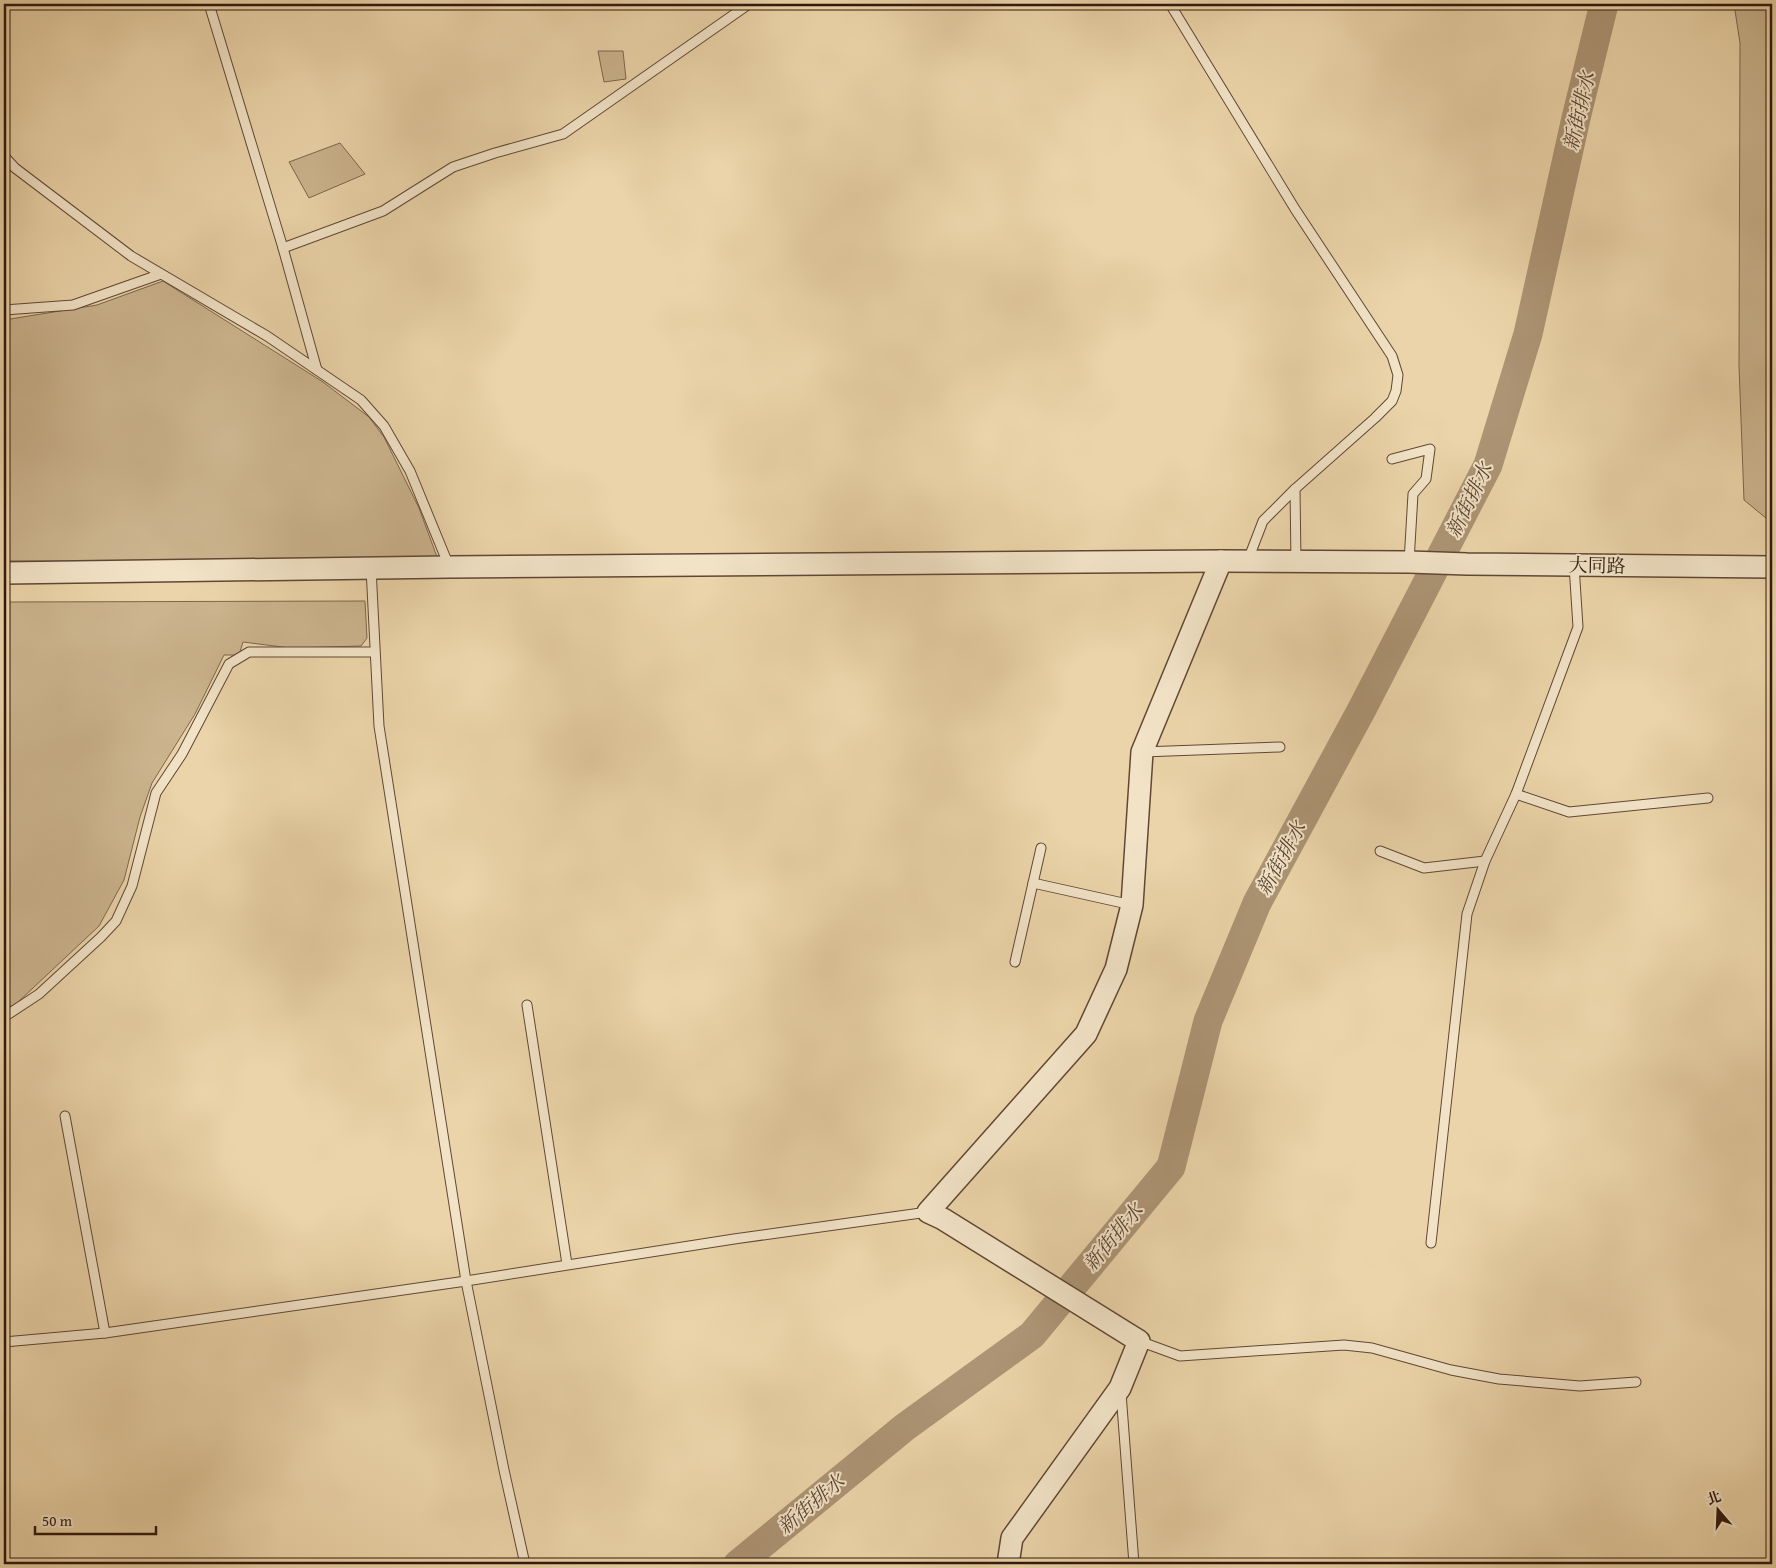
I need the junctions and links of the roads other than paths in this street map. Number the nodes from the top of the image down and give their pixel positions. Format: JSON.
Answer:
{"nodes":[{"id":1,"x":209,"y":4,"type":"edge"},
{"id":2,"x":749,"y":4,"type":"edge"},
{"id":3,"x":1170,"y":4,"type":"edge"},
{"id":4,"x":4,"y":156,"type":"edge"},
{"id":5,"x":283,"y":248,"type":"junction"},
{"id":6,"x":161,"y":274,"type":"junction"},
{"id":7,"x":4,"y":310,"type":"edge"},
{"id":8,"x":317,"y":370,"type":"junction"},
{"id":9,"x":1392,"y":459,"type":"dead end"},
{"id":10,"x":1295,"y":489,"type":"junction"},
{"id":11,"x":1222,"y":561,"type":"junction"},
{"id":12,"x":1248,"y":562,"type":"junction"},
{"id":13,"x":1296,"y":562,"type":"junction"},
{"id":14,"x":1416,"y":562,"type":"junction"},
{"id":15,"x":1574,"y":565,"type":"junction"},
{"id":16,"x":449,"y":567,"type":"junction"},
{"id":17,"x":1772,"y":567,"type":"edge"},
{"id":18,"x":371,"y":568,"type":"junction"},
{"id":19,"x":4,"y":573,"type":"edge"},
{"id":20,"x":374,"y":652,"type":"junction"},
{"id":21,"x":1280,"y":747,"type":"dead end"},
{"id":22,"x":1142,"y":752,"type":"junction"},
{"id":23,"x":1516,"y":794,"type":"junction"},
{"id":24,"x":1708,"y":798,"type":"dead end"},
{"id":25,"x":1041,"y":848,"type":"dead end"},
{"id":26,"x":1380,"y":851,"type":"dead end"},
{"id":27,"x":1485,"y":861,"type":"junction"},
{"id":28,"x":1033,"y":883,"type":"junction"},
{"id":29,"x":1132,"y":905,"type":"junction"},
{"id":30,"x":1015,"y":962,"type":"dead end"},
{"id":31,"x":527,"y":1004,"type":"dead end"},
{"id":32,"x":4,"y":1017,"type":"edge"},
{"id":33,"x":65,"y":1116,"type":"dead end"},
{"id":34,"x":928,"y":1212,"type":"junction"},
{"id":35,"x":1431,"y":1243,"type":"dead end"},
{"id":36,"x":567,"y":1264,"type":"junction"},
{"id":37,"x":466,"y":1281,"type":"junction"},
{"id":38,"x":105,"y":1333,"type":"junction"},
{"id":39,"x":1139,"y":1341,"type":"junction"},
{"id":40,"x":4,"y":1342,"type":"edge"},
{"id":41,"x":1636,"y":1382,"type":"dead end"},
{"id":42,"x":1120,"y":1388,"type":"junction"},
{"id":43,"x":525,"y":1564,"type":"edge"},
{"id":44,"x":1008,"y":1564,"type":"edge"},
{"id":45,"x":1134,"y":1564,"type":"edge"}],
"edges":[{"from":1,"to":5,"type":"lane"},
{"from":2,"to":5,"type":"lane"},
{"from":3,"to":10,"type":"lane"},
{"from":4,"to":6,"type":"lane"},
{"from":5,"to":8,"type":"lane"},
{"from":6,"to":7,"type":"lane"},
{"from":6,"to":8,"type":"lane"},
{"from":8,"to":16,"type":"lane"},
{"from":9,"to":14,"type":"lane"},
{"from":10,"to":12,"type":"lane"},
{"from":10,"to":13,"type":"lane"},
{"from":11,"to":12,"type":"street","name":"大同路"},
{"from":11,"to":16,"type":"street","name":"大同路"},
{"from":11,"to":22,"type":"street"},
{"from":12,"to":13,"type":"street","name":"大同路"},
{"from":13,"to":14,"type":"street","name":"大同路"},
{"from":14,"to":15,"type":"street","name":"大同路"},
{"from":15,"to":17,"type":"street","name":"大同路"},
{"from":15,"to":23,"type":"lane"},
{"from":16,"to":18,"type":"street","name":"大同路"},
{"from":18,"to":19,"type":"street","name":"大同路"},
{"from":18,"to":20,"type":"lane"},
{"from":20,"to":32,"type":"lane"},
{"from":20,"to":37,"type":"lane"},
{"from":21,"to":22,"type":"lane"},
{"from":22,"to":29,"type":"street"},
{"from":23,"to":24,"type":"lane"},
{"from":23,"to":27,"type":"lane"},
{"from":25,"to":28,"type":"lane"},
{"from":26,"to":27,"type":"lane"},
{"from":27,"to":35,"type":"lane"},
{"from":28,"to":29,"type":"lane"},
{"from":28,"to":30,"type":"lane"},
{"from":29,"to":34,"type":"street"},
{"from":31,"to":36,"type":"lane"},
{"from":33,"to":38,"type":"lane"},
{"from":34,"to":36,"type":"lane"},
{"from":34,"to":39,"type":"street"},
{"from":36,"to":37,"type":"lane"},
{"from":37,"to":38,"type":"lane"},
{"from":37,"to":43,"type":"lane"},
{"from":38,"to":40,"type":"lane"},
{"from":39,"to":41,"type":"lane"},
{"from":39,"to":42,"type":"street"},
{"from":42,"to":44,"type":"street"},
{"from":42,"to":45,"type":"lane"}]}
